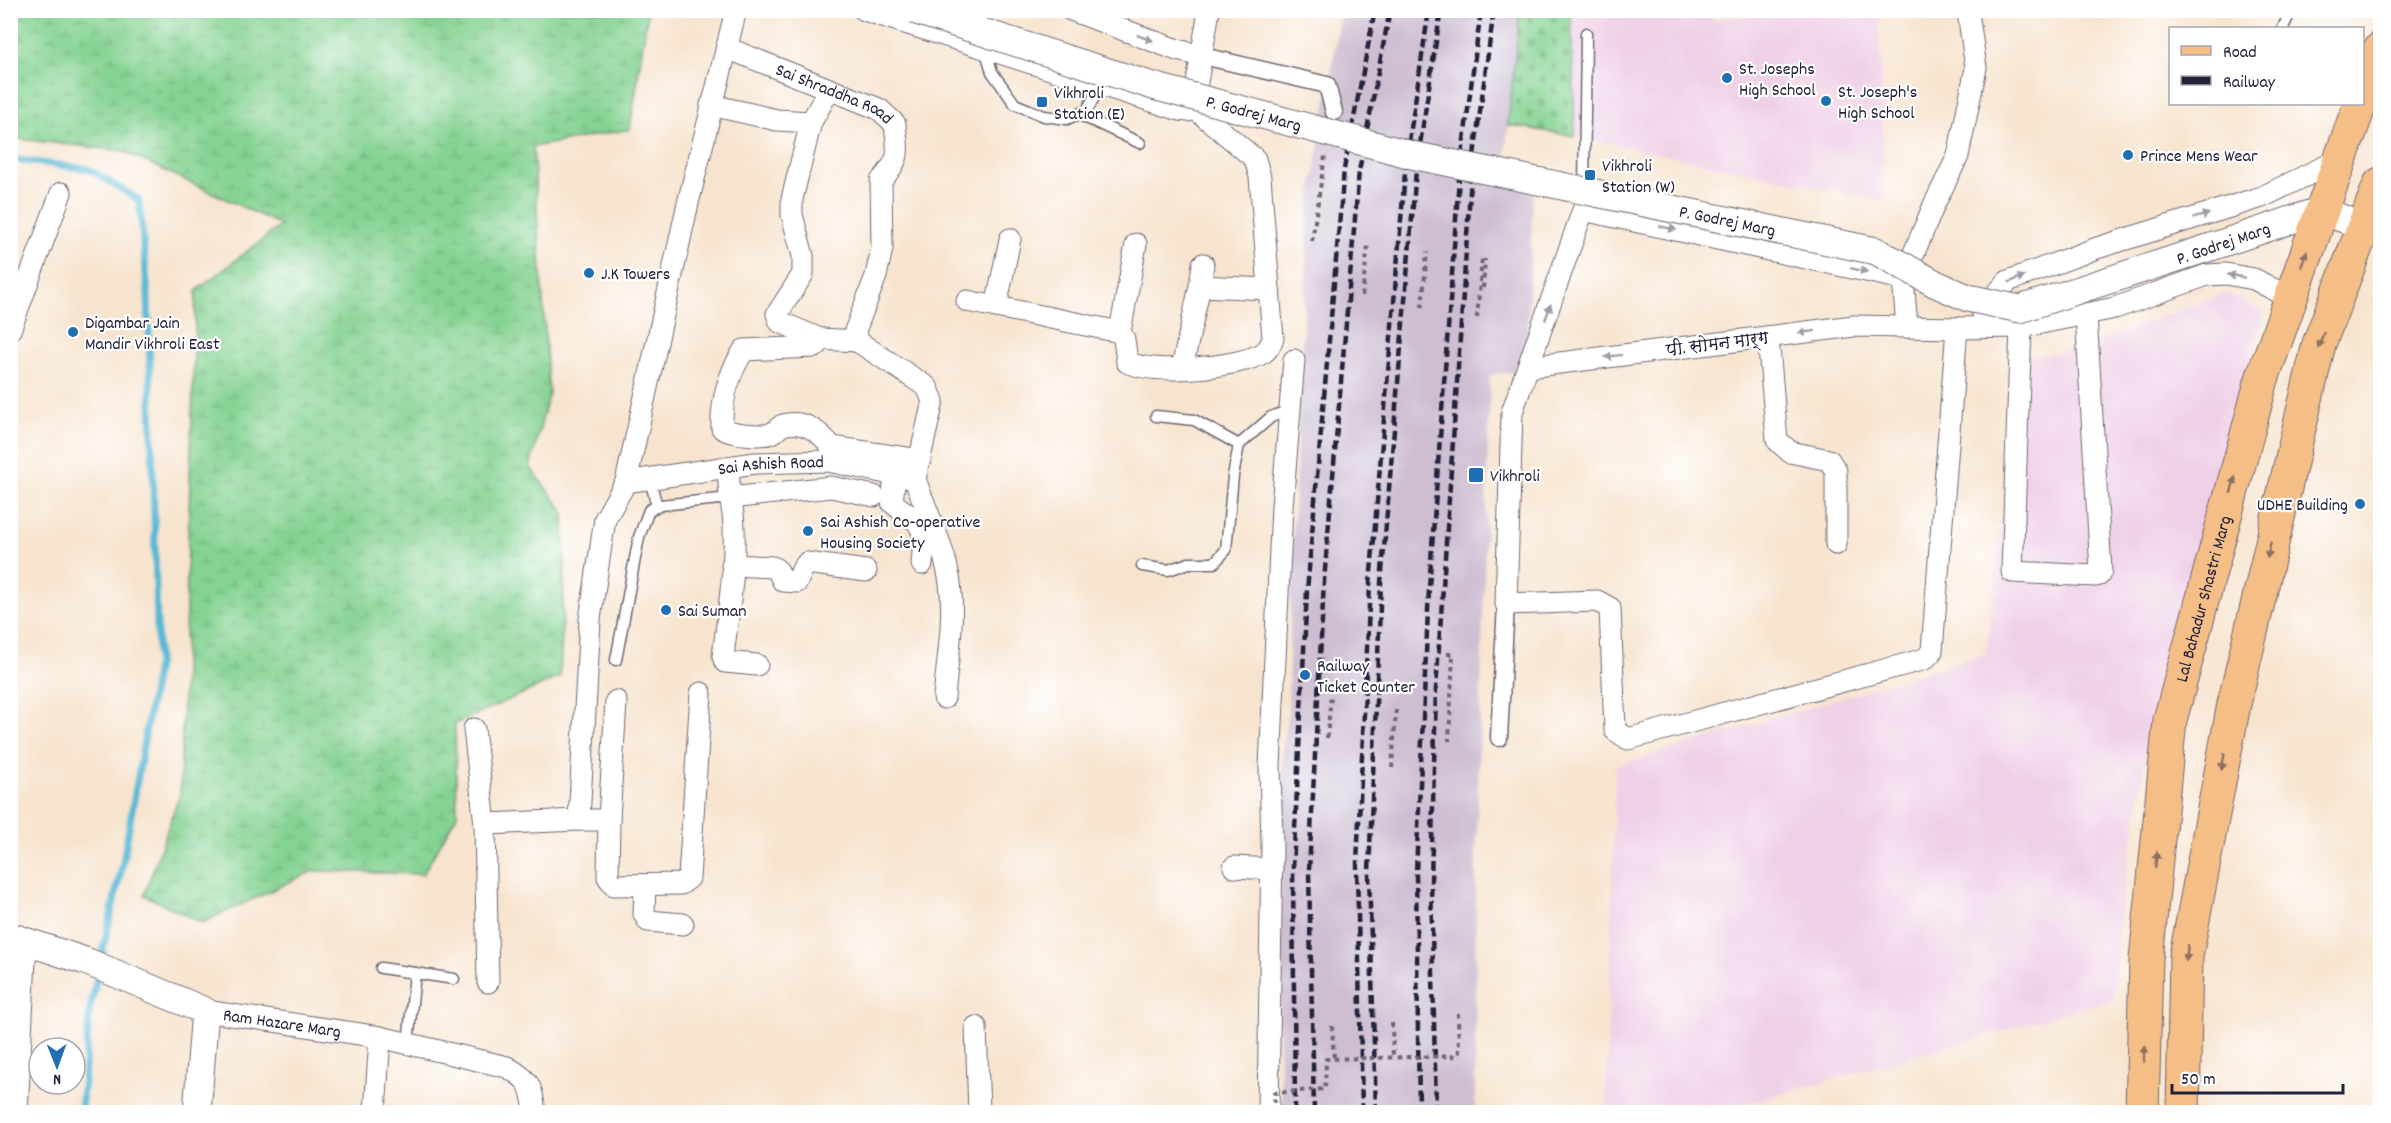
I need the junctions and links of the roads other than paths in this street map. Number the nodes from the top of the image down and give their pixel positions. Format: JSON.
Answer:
{"nodes":[{"id":1,"x":736,"y":10,"type":"edge"},
{"id":2,"x":864,"y":10,"type":"edge"},
{"id":3,"x":913,"y":10,"type":"edge"},
{"id":4,"x":1209,"y":10,"type":"edge"},
{"id":5,"x":1966,"y":10,"type":"edge"},
{"id":6,"x":2291,"y":10,"type":"edge"},
{"id":7,"x":1077,"y":12,"type":"edge"},
{"id":8,"x":2283,"y":27,"type":"edge"},
{"id":9,"x":1586,"y":33,"type":"dead end"},
{"id":10,"x":985,"y":48,"type":"junction"},
{"id":11,"x":2380,"y":49,"type":"edge"},
{"id":12,"x":732,"y":50,"type":"junction"},
{"id":13,"x":1203,"y":56,"type":"junction"},
{"id":14,"x":724,"y":76,"type":"junction"},
{"id":15,"x":1101,"y":85,"type":"junction"},
{"id":16,"x":829,"y":90,"type":"junction"},
{"id":17,"x":2364,"y":92,"type":"edge"},
{"id":18,"x":711,"y":105,"type":"junction"},
{"id":19,"x":2360,"y":105,"type":"edge"},
{"id":20,"x":1193,"y":107,"type":"junction"},
{"id":21,"x":735,"y":108,"type":"junction"},
{"id":22,"x":1334,"y":112,"type":"dead end"},
{"id":23,"x":1078,"y":114,"type":"junction"},
{"id":24,"x":811,"y":122,"type":"junction"},
{"id":25,"x":1140,"y":143,"type":"dead end"},
{"id":26,"x":2340,"y":159,"type":"junction"},
{"id":27,"x":2380,"y":184,"type":"edge"},
{"id":28,"x":61,"y":193,"type":"dead end"},
{"id":29,"x":1583,"y":210,"type":"junction"},
{"id":30,"x":2321,"y":210,"type":"junction"},
{"id":31,"x":2368,"y":227,"type":"junction"},
{"id":32,"x":1010,"y":239,"type":"dead end"},
{"id":33,"x":1136,"y":244,"type":"dead end"},
{"id":34,"x":1203,"y":264,"type":"dead end"},
{"id":35,"x":1904,"y":279,"type":"junction"},
{"id":36,"x":1200,"y":286,"type":"junction"},
{"id":37,"x":1269,"y":289,"type":"junction"},
{"id":38,"x":2290,"y":298,"type":"junction"},
{"id":39,"x":967,"y":301,"type":"dead end"},
{"id":40,"x":996,"y":307,"type":"junction"},
{"id":41,"x":2086,"y":314,"type":"junction"},
{"id":42,"x":1907,"y":327,"type":"junction"},
{"id":43,"x":2021,"y":327,"type":"junction"},
{"id":44,"x":1957,"y":328,"type":"junction"},
{"id":45,"x":10,"y":330,"type":"edge"},
{"id":46,"x":1120,"y":332,"type":"junction"},
{"id":47,"x":1768,"y":337,"type":"junction"},
{"id":48,"x":823,"y":339,"type":"junction"},
{"id":49,"x":856,"y":341,"type":"junction"},
{"id":50,"x":1294,"y":360,"type":"dead end"},
{"id":51,"x":1528,"y":367,"type":"junction"},
{"id":52,"x":1182,"y":369,"type":"junction"},
{"id":53,"x":1290,"y":410,"type":"junction"},
{"id":54,"x":1156,"y":416,"type":"dead end"},
{"id":55,"x":1239,"y":445,"type":"junction"},
{"id":56,"x":728,"y":468,"type":"junction"},
{"id":57,"x":918,"y":470,"type":"junction"},
{"id":58,"x":894,"y":475,"type":"junction"},
{"id":59,"x":650,"y":479,"type":"junction"},
{"id":60,"x":626,"y":482,"type":"junction"},
{"id":61,"x":874,"y":496,"type":"dead end"},
{"id":62,"x":730,"y":498,"type":"junction"},
{"id":63,"x":657,"y":507,"type":"junction"},
{"id":64,"x":1836,"y":544,"type":"dead end"},
{"id":65,"x":922,"y":564,"type":"dead end"},
{"id":66,"x":732,"y":565,"type":"junction"},
{"id":67,"x":1142,"y":566,"type":"dead end"},
{"id":68,"x":866,"y":571,"type":"dead end"},
{"id":69,"x":1506,"y":604,"type":"junction"},
{"id":70,"x":616,"y":660,"type":"dead end"},
{"id":71,"x":757,"y":665,"type":"dead end"},
{"id":72,"x":701,"y":693,"type":"dead end"},
{"id":73,"x":944,"y":698,"type":"dead end"},
{"id":74,"x":616,"y":701,"type":"dead end"},
{"id":75,"x":474,"y":729,"type":"dead end"},
{"id":76,"x":1498,"y":738,"type":"dead end"},
{"id":77,"x":697,"y":773,"type":"junction"},
{"id":78,"x":579,"y":820,"type":"junction"},
{"id":79,"x":609,"y":820,"type":"junction"},
{"id":80,"x":485,"y":824,"type":"junction"},
{"id":81,"x":1234,"y":867,"type":"dead end"},
{"id":82,"x":1272,"y":869,"type":"junction"},
{"id":83,"x":617,"y":878,"type":"dead end"},
{"id":84,"x":645,"y":886,"type":"junction"},
{"id":85,"x":683,"y":924,"type":"dead end"},
{"id":86,"x":18,"y":938,"type":"edge"},
{"id":87,"x":381,"y":968,"type":"dead end"},
{"id":88,"x":415,"y":973,"type":"junction"},
{"id":89,"x":454,"y":979,"type":"dead end"},
{"id":90,"x":488,"y":982,"type":"dead end"},
{"id":91,"x":205,"y":1011,"type":"junction"},
{"id":92,"x":976,"y":1027,"type":"dead end"},
{"id":93,"x":381,"y":1037,"type":"junction"},
{"id":94,"x":408,"y":1044,"type":"junction"},
{"id":95,"x":17,"y":1113,"type":"edge"},
{"id":96,"x":197,"y":1113,"type":"edge"},
{"id":97,"x":375,"y":1113,"type":"edge"},
{"id":98,"x":535,"y":1113,"type":"edge"},
{"id":99,"x":979,"y":1113,"type":"edge"},
{"id":100,"x":1268,"y":1113,"type":"edge"},
{"id":101,"x":2142,"y":1113,"type":"edge"},
{"id":102,"x":2183,"y":1113,"type":"edge"}],
"edges":[{"from":1,"to":12,"type":"street"},
{"from":2,"to":10,"type":"street"},
{"from":3,"to":30,"type":"street","name":"P. Godrej Marg","bridge":true},
{"from":4,"to":13,"type":"street"},
{"from":5,"to":35,"type":"street"},
{"from":6,"to":8,"type":"lane"},
{"from":7,"to":13,"type":"street","one_way":true},
{"from":9,"to":29,"type":"lane"},
{"from":10,"to":15,"type":"street"},
{"from":10,"to":23,"type":"lane"},
{"from":11,"to":17,"type":"main road"},
{"from":12,"to":14,"type":"street"},
{"from":12,"to":16,"type":"street","name":"Sai Shraddha Road"},
{"from":13,"to":20,"type":"street"},
{"from":13,"to":22,"type":"street"},
{"from":14,"to":18,"type":"street"},
{"from":14,"to":21,"type":"street"},
{"from":15,"to":20,"type":"street"},
{"from":15,"to":23,"type":"lane"},
{"from":16,"to":24,"type":"street"},
{"from":16,"to":49,"type":"street","name":"Sai Shraddha Road"},
{"from":18,"to":21,"type":"street"},
{"from":18,"to":60,"type":"street"},
{"from":19,"to":26,"type":"main road","name":"Lal Bahadur Shastri Marg"},
{"from":20,"to":37,"type":"street"},
{"from":21,"to":24,"type":"street"},
{"from":23,"to":25,"type":"lane"},
{"from":24,"to":48,"type":"street"},
{"from":26,"to":30,"type":"main road","name":"Lal Bahadur Shastri Marg"},
{"from":44,"to":26,"type":"street","one_way":true},
{"from":27,"to":31,"type":"main road"},
{"from":28,"to":45,"type":"street"},
{"from":29,"to":35,"type":"street","one_way":true},
{"from":51,"to":29,"type":"street","one_way":true},
{"from":30,"to":31,"type":"street"},
{"from":38,"to":30,"type":"main road","name":"Lal Bahadur Shastri Marg","one_way":true},
{"from":31,"to":102,"type":"main road","one_way":true},
{"from":32,"to":40,"type":"street"},
{"from":33,"to":46,"type":"street"},
{"from":34,"to":36,"type":"street"},
{"from":35,"to":42,"type":"street"},
{"from":36,"to":37,"type":"street"},
{"from":36,"to":52,"type":"street"},
{"from":37,"to":52,"type":"street"},
{"from":38,"to":41,"type":"street","one_way":true},
{"from":101,"to":38,"type":"main road","name":"Lal Bahadur Shastri Marg","one_way":true},
{"from":39,"to":40,"type":"street"},
{"from":40,"to":46,"type":"street"},
{"from":41,"to":43,"type":"street"},
{"from":41,"to":43,"type":"street"},
{"from":42,"to":44,"type":"street","name":"पी. सोमन मार्ग"},
{"from":42,"to":47,"type":"street","name":"पी. सोमन मार्ग","one_way":true},
{"from":43,"to":44,"type":"street"},
{"from":44,"to":69,"type":"street"},
{"from":46,"to":52,"type":"street"},
{"from":47,"to":51,"type":"street","name":"पी. सोमन मार्ग","one_way":true},
{"from":47,"to":64,"type":"street"},
{"from":48,"to":49,"type":"street"},
{"from":48,"to":57,"type":"street"},
{"from":49,"to":57,"type":"street"},
{"from":50,"to":53,"type":"street"},
{"from":51,"to":69,"type":"street"},
{"from":53,"to":55,"type":"lane"},
{"from":53,"to":82,"type":"street"},
{"from":54,"to":55,"type":"lane"},
{"from":55,"to":67,"type":"lane"},
{"from":56,"to":58,"type":"street","name":"Sai Ashish Road"},
{"from":56,"to":59,"type":"street","name":"Sai Ashish Road"},
{"from":56,"to":62,"type":"street"},
{"from":57,"to":58,"type":"street","name":"Sai Ashish Road"},
{"from":57,"to":73,"type":"street"},
{"from":58,"to":65,"type":"street"},
{"from":59,"to":60,"type":"street","name":"Sai Ashish Road"},
{"from":59,"to":63,"type":"lane"},
{"from":60,"to":78,"type":"street"},
{"from":61,"to":62,"type":"street"},
{"from":62,"to":63,"type":"lane"},
{"from":62,"to":66,"type":"street"},
{"from":63,"to":70,"type":"lane"},
{"from":66,"to":68,"type":"street"},
{"from":66,"to":71,"type":"street"},
{"from":69,"to":76,"type":"street"},
{"from":72,"to":77,"type":"street"},
{"from":74,"to":79,"type":"street"},
{"from":75,"to":80,"type":"street"},
{"from":77,"to":83,"type":"street"},
{"from":77,"to":84,"type":"street"},
{"from":78,"to":79,"type":"street"},
{"from":78,"to":80,"type":"street"},
{"from":79,"to":84,"type":"street"},
{"from":80,"to":90,"type":"street"},
{"from":81,"to":82,"type":"street"},
{"from":82,"to":100,"type":"street"},
{"from":84,"to":85,"type":"street"},
{"from":86,"to":91,"type":"street","name":"Ram Hazare Marg"},
{"from":86,"to":95,"type":"street"},
{"from":87,"to":88,"type":"lane"},
{"from":88,"to":89,"type":"lane"},
{"from":88,"to":94,"type":"lane"},
{"from":91,"to":93,"type":"street","name":"Ram Hazare Marg"},
{"from":91,"to":96,"type":"street"},
{"from":92,"to":99,"type":"street"},
{"from":93,"to":94,"type":"street","name":"Ram Hazare Marg"},
{"from":93,"to":97,"type":"street"},
{"from":94,"to":98,"type":"street","name":"Ram Hazare Marg"}]}
